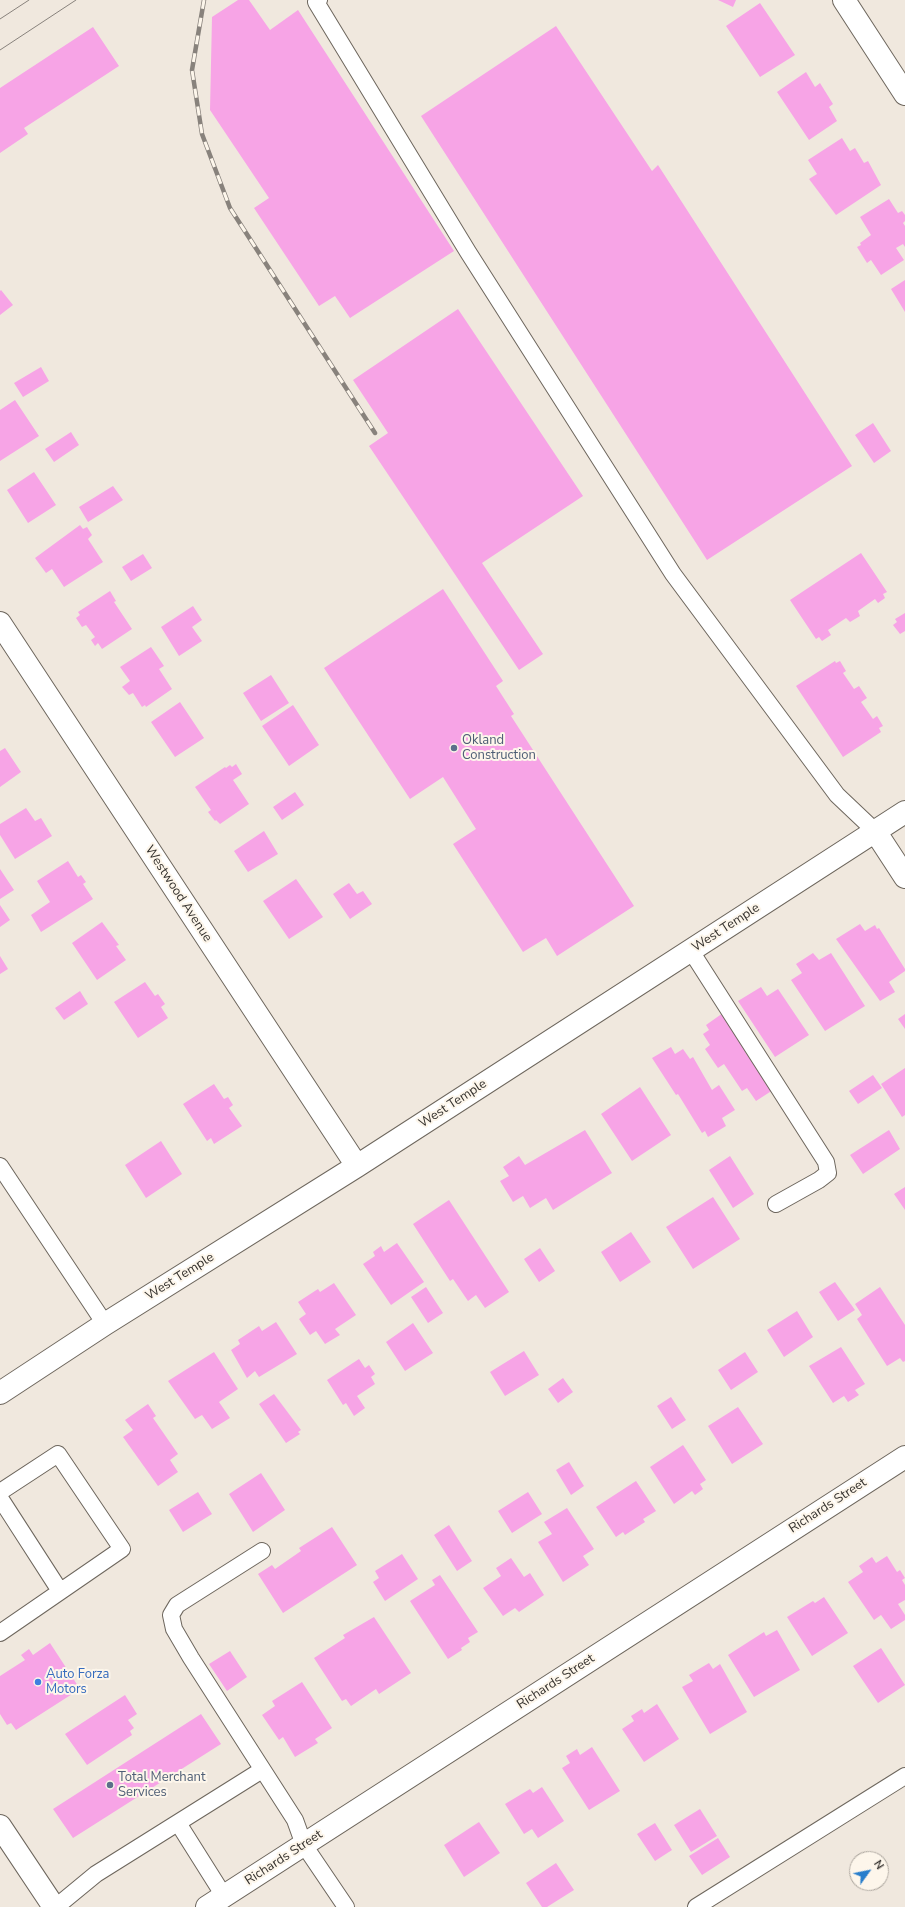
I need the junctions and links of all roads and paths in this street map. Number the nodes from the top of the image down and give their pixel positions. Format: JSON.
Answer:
{"nodes":[{"id":1,"x":319,"y":0,"type":"edge"},
{"id":2,"x":844,"y":0,"type":"edge"},
{"id":3,"x":905,"y":94,"type":"edge"},
{"id":4,"x":0,"y":623,"type":"edge"},
{"id":5,"x":905,"y":812,"type":"edge"},
{"id":6,"x":876,"y":831,"type":"junction"},
{"id":7,"x":905,"y":877,"type":"edge"},
{"id":8,"x":691,"y":950,"type":"junction"},
{"id":9,"x":0,"y":1166,"type":"edge"},
{"id":10,"x":357,"y":1166,"type":"junction"},
{"id":11,"x":776,"y":1204,"type":"dead end"},
{"id":12,"x":105,"y":1324,"type":"junction"},
{"id":13,"x":0,"y":1393,"type":"edge"},
{"id":14,"x":905,"y":1457,"type":"edge"},
{"id":15,"x":0,"y":1492,"type":"edge"},
{"id":16,"x":0,"y":1498,"type":"edge"},
{"id":17,"x":262,"y":1551,"type":"dead end"},
{"id":18,"x":60,"y":1592,"type":"junction"},
{"id":19,"x":0,"y":1633,"type":"edge"},
{"id":20,"x":262,"y":1770,"type":"junction"},
{"id":21,"x":905,"y":1776,"type":"edge"},
{"id":22,"x":178,"y":1823,"type":"junction"},
{"id":23,"x":0,"y":1826,"type":"edge"},
{"id":24,"x":304,"y":1845,"type":"junction"},
{"id":25,"x":215,"y":1902,"type":"edge"},
{"id":26,"x":55,"y":1907,"type":"edge"},
{"id":27,"x":346,"y":1907,"type":"edge"},
{"id":28,"x":696,"y":1907,"type":"edge"}],
"edges":[{"from":1,"to":6,"type":"lane"},
{"from":2,"to":3,"type":"street"},
{"from":4,"to":10,"type":"street","name":"Westwood Avenue"},
{"from":5,"to":6,"type":"street","name":"West Temple"},
{"from":6,"to":7,"type":"street"},
{"from":6,"to":8,"type":"street","name":"West Temple"},
{"from":8,"to":10,"type":"street","name":"West Temple"},
{"from":8,"to":11,"type":"lane"},
{"from":9,"to":12,"type":"lane"},
{"from":10,"to":12,"type":"street","name":"West Temple"},
{"from":12,"to":13,"type":"street","name":"West Temple"},
{"from":14,"to":24,"type":"street","name":"Richards Street"},
{"from":15,"to":18,"type":"lane"},
{"from":16,"to":18,"type":"lane"},
{"from":17,"to":20,"type":"lane"},
{"from":18,"to":19,"type":"lane"},
{"from":20,"to":22,"type":"lane"},
{"from":20,"to":24,"type":"lane"},
{"from":21,"to":28,"type":"lane"},
{"from":22,"to":25,"type":"lane"},
{"from":22,"to":26,"type":"lane"},
{"from":23,"to":26,"type":"street"},
{"from":24,"to":25,"type":"street","name":"Richards Street"},
{"from":24,"to":27,"type":"lane"}]}
